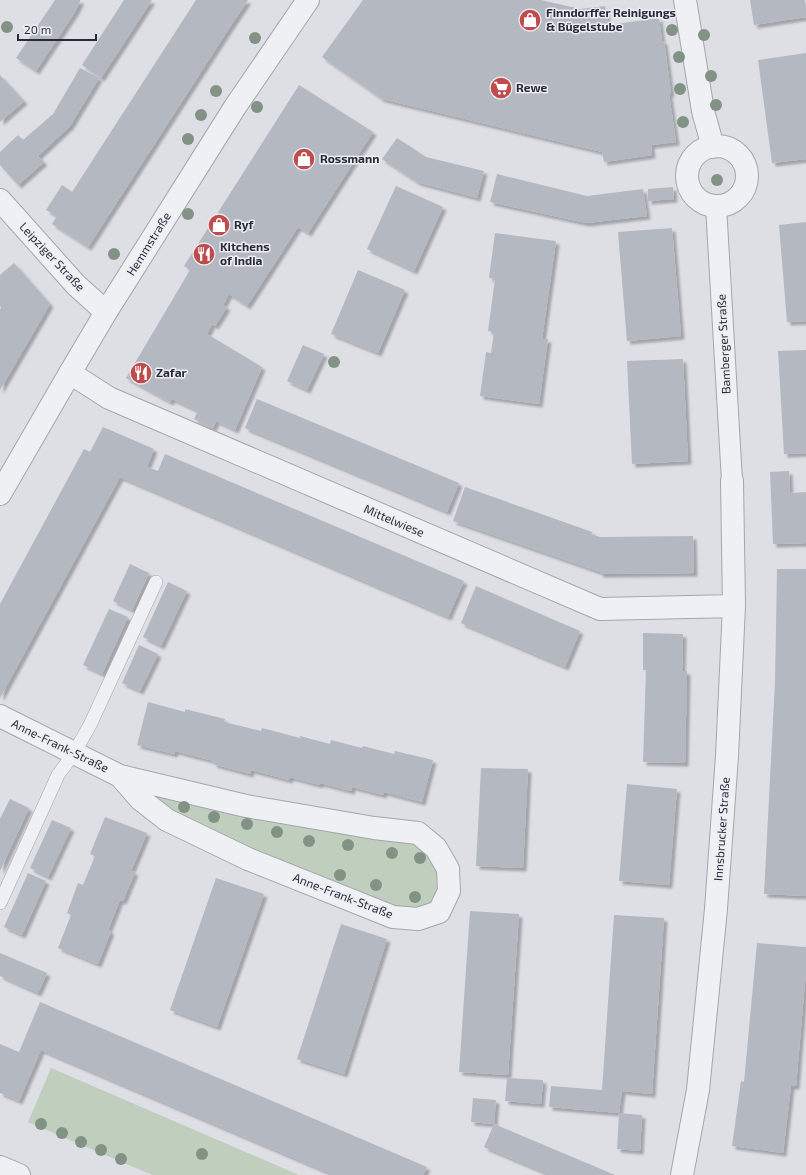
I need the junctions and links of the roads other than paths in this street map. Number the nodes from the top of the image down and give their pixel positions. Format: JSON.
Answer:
{"nodes":[{"id":1,"x":308,"y":0,"type":"edge"},
{"id":2,"x":685,"y":0,"type":"edge"},
{"id":3,"x":713,"y":147,"type":"junction"},
{"id":4,"x":0,"y":200,"type":"edge"},
{"id":5,"x":716,"y":206,"type":"junction"},
{"id":6,"x":106,"y":312,"type":"junction"},
{"id":7,"x":70,"y":373,"type":"junction"},
{"id":8,"x":732,"y":481,"type":"joint"},
{"id":9,"x":0,"y":494,"type":"edge"},
{"id":10,"x":156,"y":582,"type":"dead end"},
{"id":11,"x":734,"y":606,"type":"junction"},
{"id":12,"x":0,"y":716,"type":"edge"},
{"id":13,"x":74,"y":753,"type":"junction"},
{"id":14,"x":120,"y":776,"type":"junction"},
{"id":15,"x":0,"y":903,"type":"edge"},
{"id":16,"x":0,"y":1167,"type":"edge"},
{"id":17,"x":19,"y":1175,"type":"edge"},
{"id":18,"x":682,"y":1175,"type":"edge"}],
"edges":[{"from":1,"to":6,"type":"street","name":"Hemmstraße"},
{"from":2,"to":3,"type":"street"},
{"from":3,"to":5,"type":"street"},
{"from":3,"to":5,"type":"street"},
{"from":4,"to":6,"type":"street","name":"Leipziger Straße"},
{"from":5,"to":8,"type":"street","name":"Bamberger Straße"},
{"from":6,"to":7,"type":"street","name":"Hemmstraße"},
{"from":7,"to":9,"type":"street","name":"Hemmstraße"},
{"from":7,"to":11,"type":"street","name":"Mittelwiese"},
{"from":8,"to":11,"type":"street","name":"Innsbrucker Straße"},
{"from":10,"to":13,"type":"lane"},
{"from":11,"to":18,"type":"street","name":"Innsbrucker Straße"},
{"from":12,"to":13,"type":"street","name":"Anne-Frank-Straße"},
{"from":13,"to":14,"type":"street","name":"Anne-Frank-Straße"},
{"from":13,"to":15,"type":"lane"},
{"from":14,"to":14,"type":"street","name":"Anne-Frank-Straße"},
{"from":16,"to":17,"type":"street"}]}
